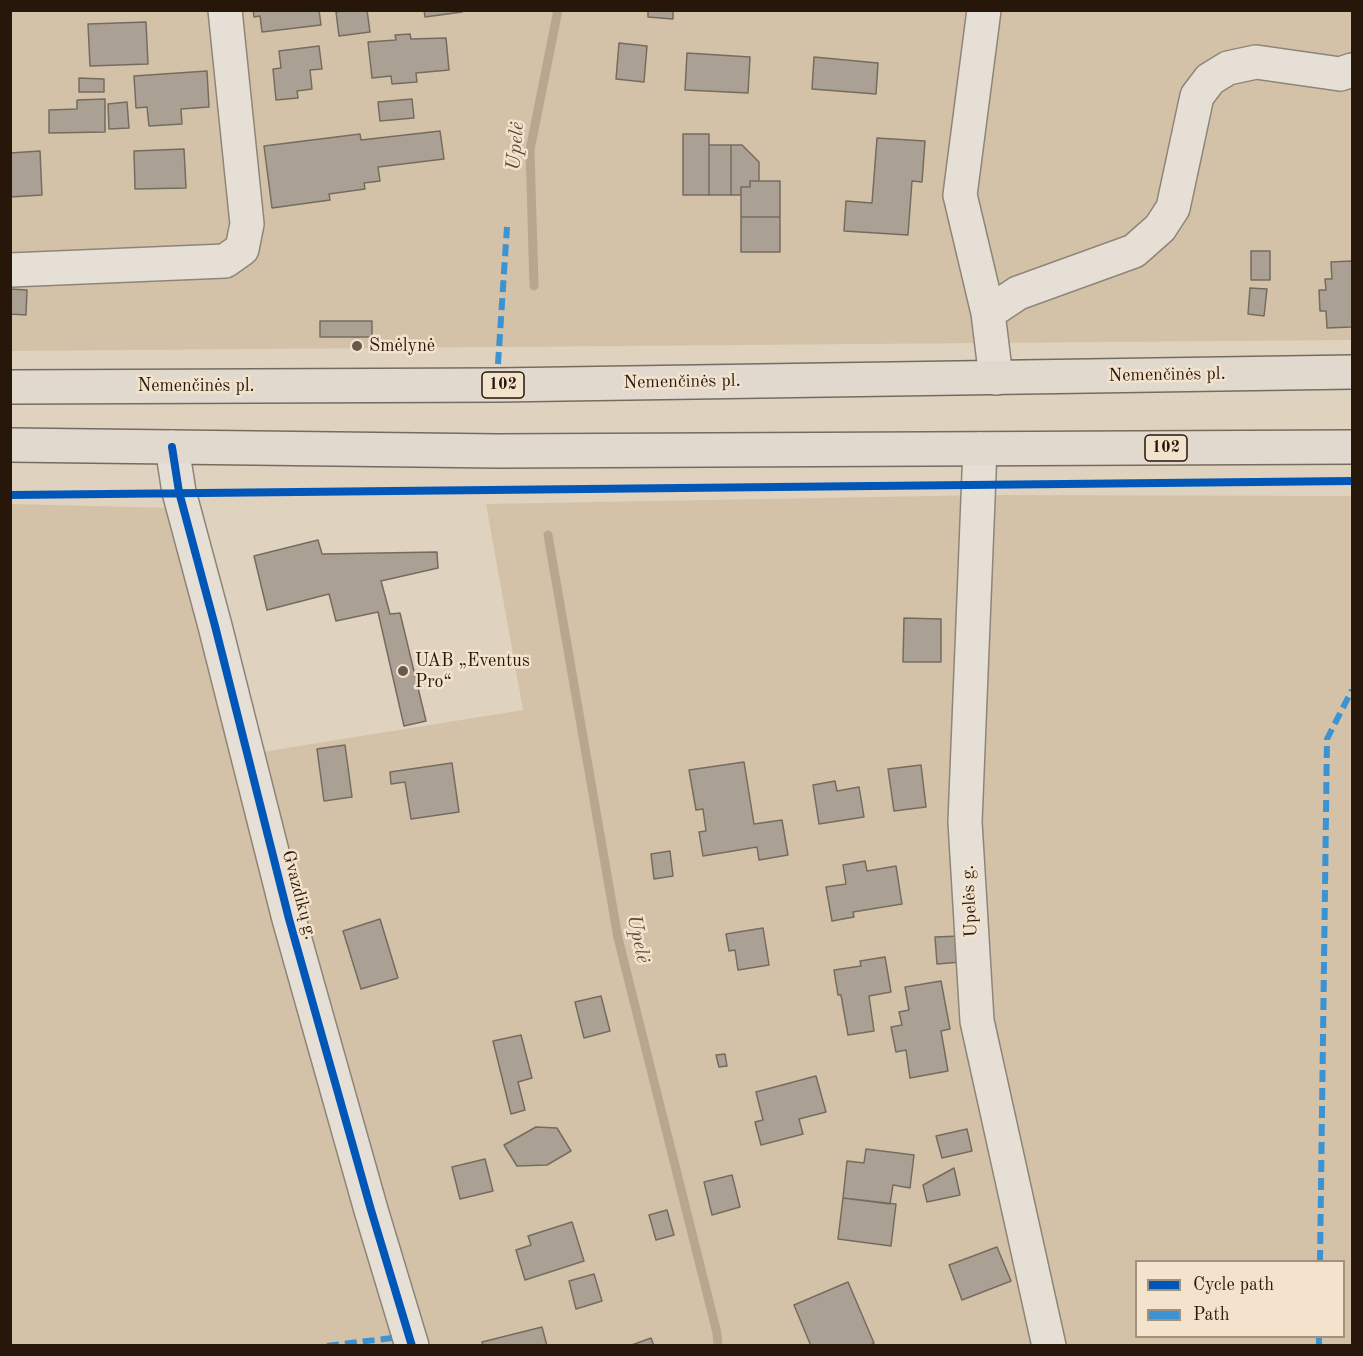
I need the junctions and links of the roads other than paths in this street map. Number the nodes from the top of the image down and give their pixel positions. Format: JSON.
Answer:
{"nodes":[{"id":1,"x":225,"y":10,"type":"edge"},
{"id":2,"x":984,"y":10,"type":"edge"},
{"id":3,"x":1353,"y":70,"type":"edge"},
{"id":4,"x":10,"y":270,"type":"edge"},
{"id":5,"x":988,"y":313,"type":"junction"},
{"id":6,"x":1353,"y":372,"type":"edge"},
{"id":7,"x":996,"y":378,"type":"junction"},
{"id":8,"x":10,"y":387,"type":"edge"},
{"id":9,"x":10,"y":445,"type":"edge"},
{"id":10,"x":172,"y":447,"type":"junction"},
{"id":11,"x":1353,"y":447,"type":"edge"},
{"id":12,"x":980,"y":449,"type":"junction"},
{"id":13,"x":412,"y":1346,"type":"edge"},
{"id":14,"x":1049,"y":1346,"type":"edge"}],
"edges":[{"from":1,"to":4,"type":"street"},
{"from":2,"to":5,"type":"street"},
{"from":3,"to":5,"type":"street"},
{"from":5,"to":7,"type":"street"},
{"from":6,"to":7,"type":"main road","name":"Nemenčinės pl.","number":"102"},
{"from":7,"to":8,"type":"main road","name":"Nemenčinės pl.","number":"102"},
{"from":9,"to":10,"type":"main road","number":"102"},
{"from":10,"to":12,"type":"main road","number":"102"},
{"from":10,"to":13,"type":"street","name":"Gvazdikų g."},
{"from":11,"to":12,"type":"main road","number":"102"},
{"from":12,"to":14,"type":"street","name":"Upelės g."}]}
